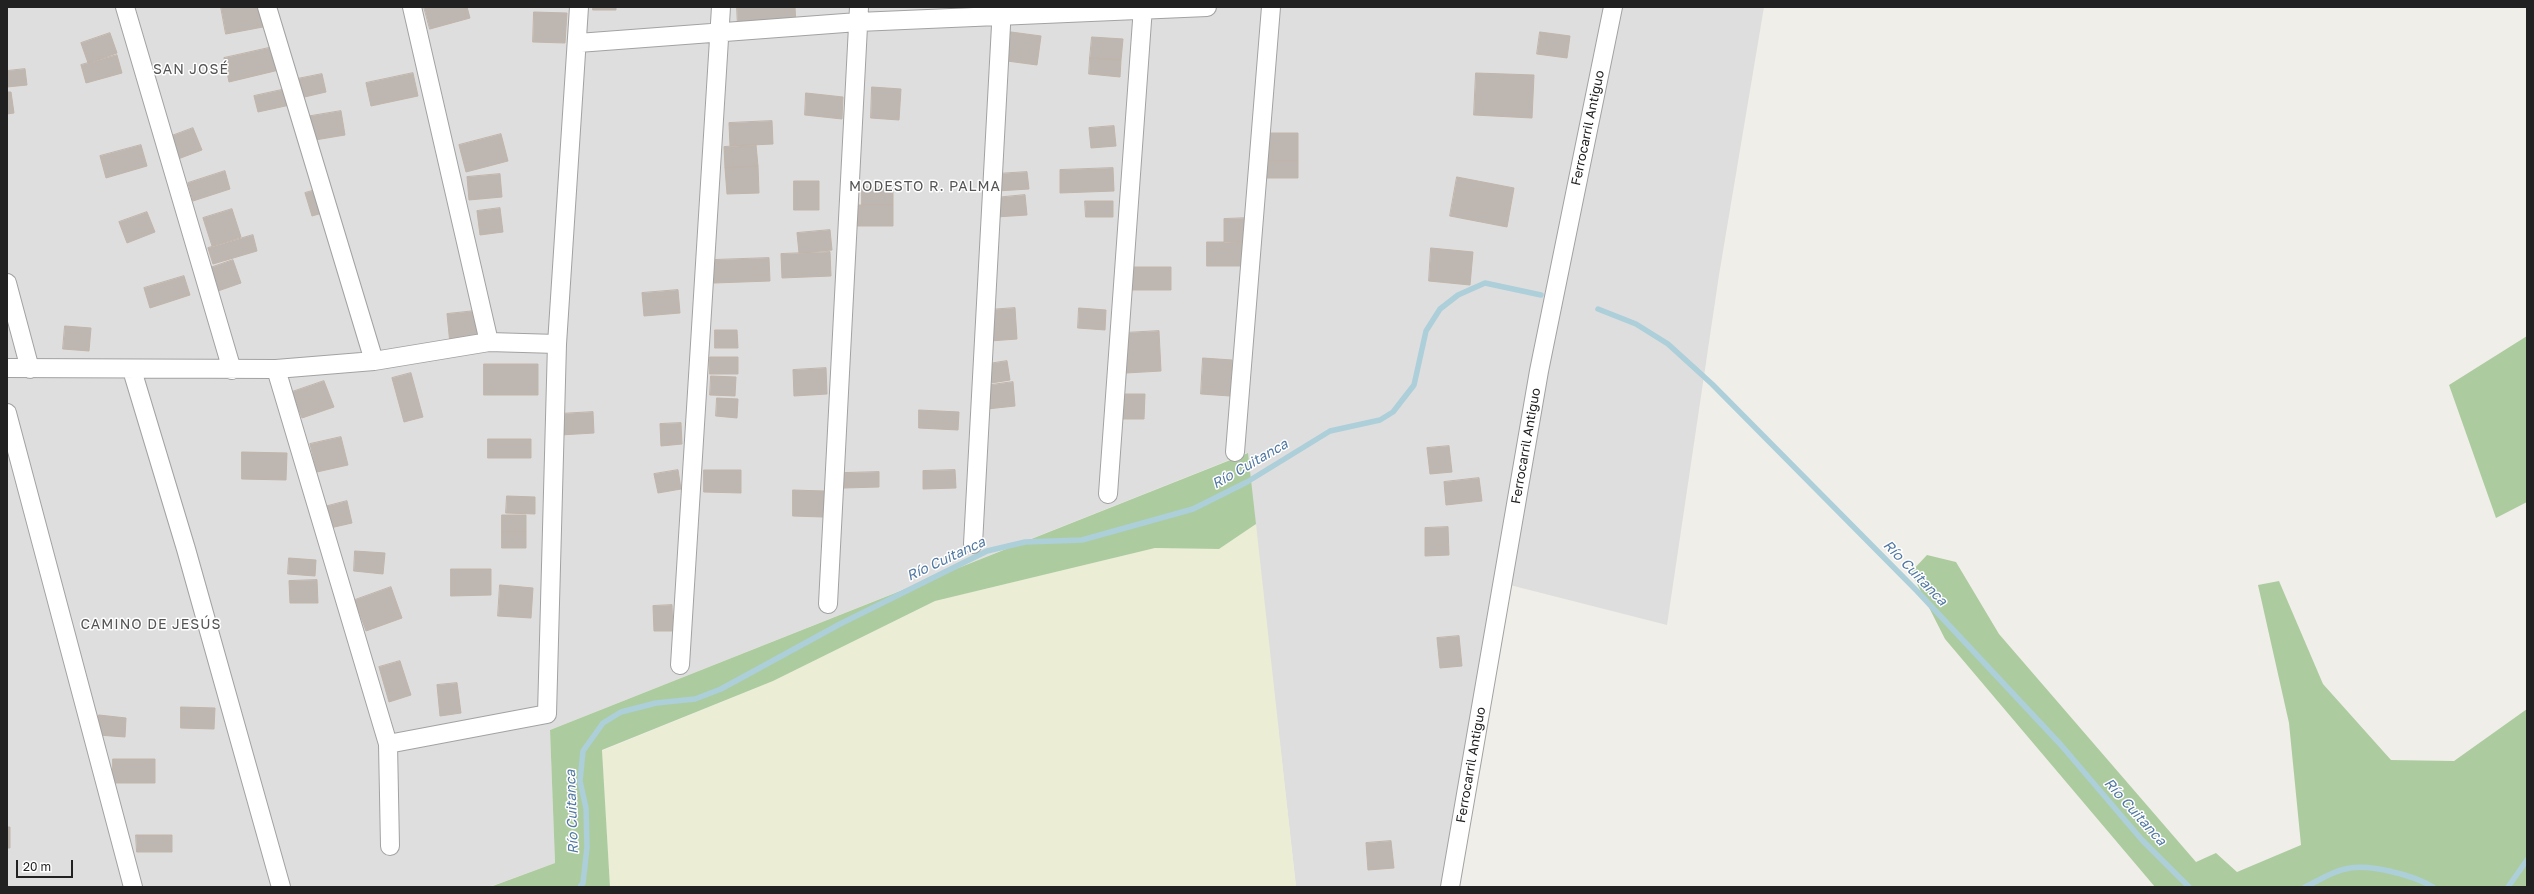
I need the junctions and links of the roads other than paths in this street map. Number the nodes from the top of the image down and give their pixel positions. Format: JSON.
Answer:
{"nodes":[{"id":1,"x":125,"y":7,"type":"edge"},
{"id":2,"x":267,"y":7,"type":"edge"},
{"id":3,"x":412,"y":7,"type":"edge"},
{"id":4,"x":579,"y":7,"type":"edge"},
{"id":5,"x":721,"y":7,"type":"edge"},
{"id":6,"x":1206,"y":7,"type":"edge"},
{"id":7,"x":1271,"y":7,"type":"edge"},
{"id":8,"x":1613,"y":7,"type":"edge"},
{"id":9,"x":1143,"y":8,"type":"edge"},
{"id":10,"x":1001,"y":11,"type":"edge"},
{"id":11,"x":859,"y":14,"type":"edge"},
{"id":12,"x":720,"y":32,"type":"junction"},
{"id":13,"x":578,"y":43,"type":"junction"},
{"id":14,"x":7,"y":283,"type":"edge"},
{"id":15,"x":489,"y":342,"type":"junction"},
{"id":16,"x":557,"y":344,"type":"junction"},
{"id":17,"x":374,"y":361,"type":"junction"},
{"id":18,"x":7,"y":368,"type":"edge"},
{"id":19,"x":30,"y":369,"type":"junction"},
{"id":20,"x":276,"y":369,"type":"junction"},
{"id":21,"x":132,"y":370,"type":"junction"},
{"id":22,"x":232,"y":370,"type":"junction"},
{"id":23,"x":7,"y":413,"type":"edge"},
{"id":24,"x":1235,"y":452,"type":"dead end"},
{"id":25,"x":1108,"y":494,"type":"dead end"},
{"id":26,"x":973,"y":544,"type":"dead end"},
{"id":27,"x":828,"y":604,"type":"dead end"},
{"id":28,"x":680,"y":665,"type":"dead end"},
{"id":29,"x":388,"y":744,"type":"junction"},
{"id":30,"x":390,"y":846,"type":"dead end"},
{"id":31,"x":134,"y":887,"type":"edge"},
{"id":32,"x":281,"y":887,"type":"edge"},
{"id":33,"x":1450,"y":887,"type":"edge"}],
"edges":[{"from":1,"to":22,"type":"street"},
{"from":2,"to":17,"type":"street"},
{"from":3,"to":15,"type":"street"},
{"from":4,"to":13,"type":"street"},
{"from":5,"to":12,"type":"street"},
{"from":6,"to":9,"type":"street"},
{"from":7,"to":24,"type":"street"},
{"from":8,"to":33,"type":"street","name":"Ferrocarril Antiguo"},
{"from":9,"to":10,"type":"street"},
{"from":9,"to":25,"type":"street"},
{"from":10,"to":11,"type":"street"},
{"from":10,"to":26,"type":"street"},
{"from":11,"to":12,"type":"street"},
{"from":11,"to":27,"type":"street"},
{"from":12,"to":13,"type":"street"},
{"from":12,"to":28,"type":"street"},
{"from":13,"to":16,"type":"street"},
{"from":14,"to":19,"type":"street"},
{"from":15,"to":16,"type":"street"},
{"from":15,"to":17,"type":"street"},
{"from":16,"to":29,"type":"street"},
{"from":17,"to":20,"type":"street"},
{"from":18,"to":19,"type":"street"},
{"from":19,"to":21,"type":"street"},
{"from":20,"to":22,"type":"street"},
{"from":20,"to":29,"type":"street"},
{"from":21,"to":22,"type":"street"},
{"from":21,"to":32,"type":"street"},
{"from":23,"to":31,"type":"street"},
{"from":29,"to":30,"type":"street"}]}
